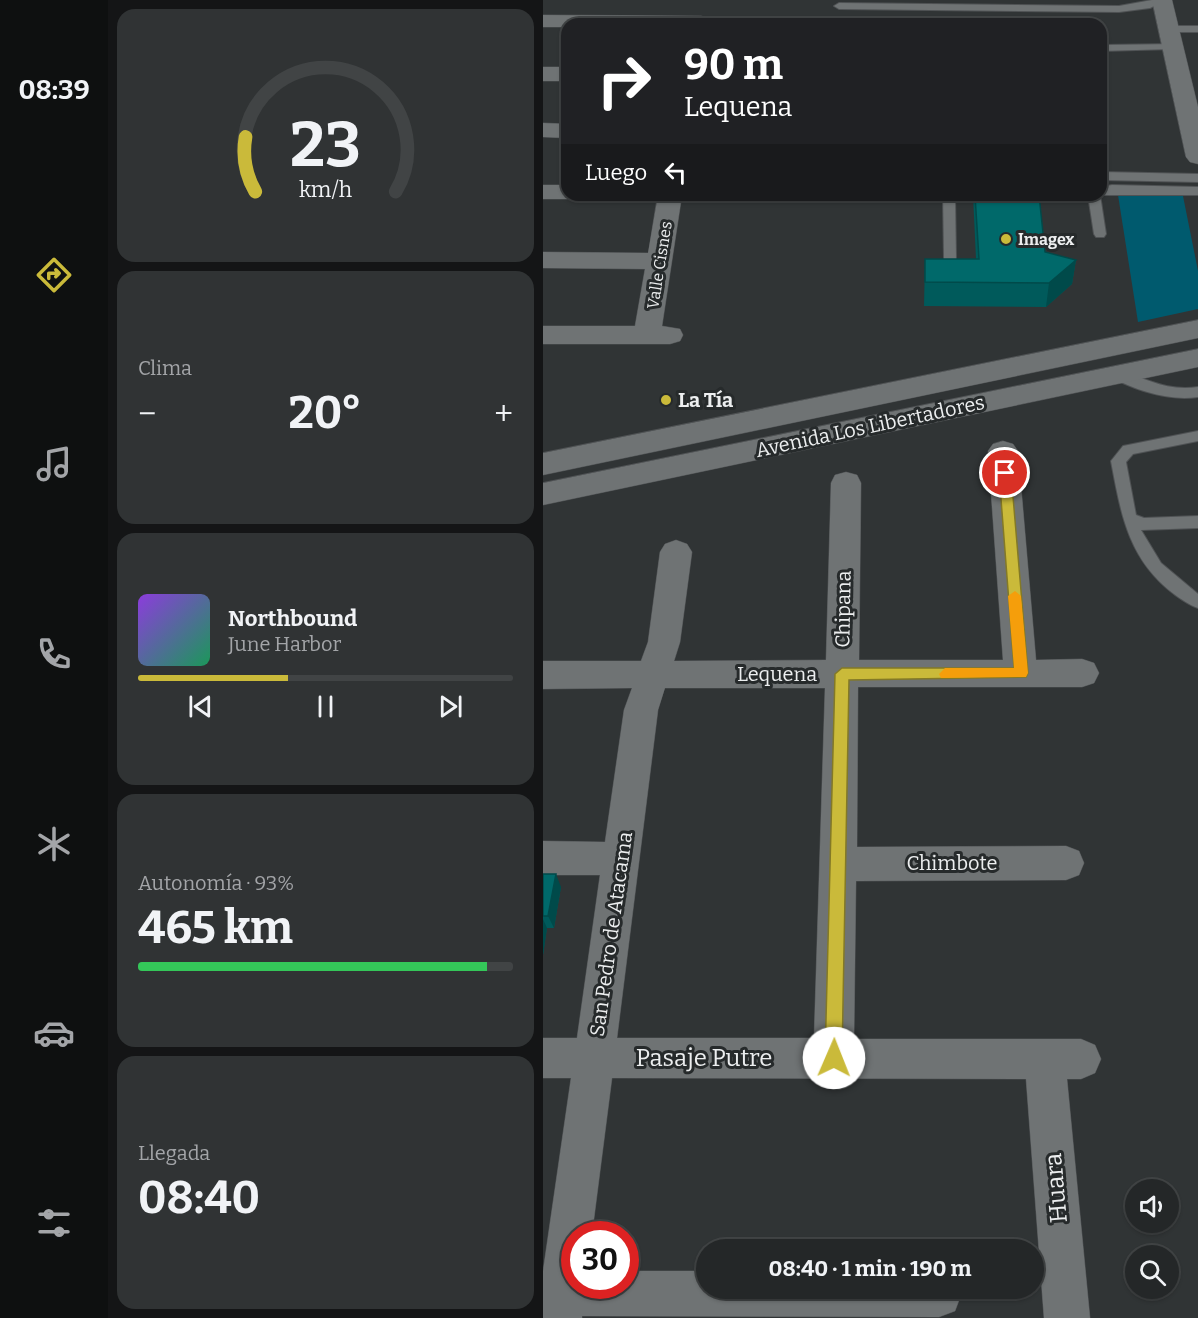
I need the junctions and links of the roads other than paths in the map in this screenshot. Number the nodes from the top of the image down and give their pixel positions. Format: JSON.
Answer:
{"nodes":[{"id":1,"x":839,"y":6,"type":"dead end"},
{"id":2,"x":1119,"y":9,"type":"junction"},
{"id":3,"x":1162,"y":19,"type":"edge"},
{"id":4,"x":543,"y":21,"type":"edge"},
{"id":5,"x":561,"y":21,"type":"edge"},
{"id":6,"x":1198,"y":29,"type":"edge"},
{"id":7,"x":1107,"y":45,"type":"edge"},
{"id":8,"x":543,"y":74,"type":"edge"},
{"id":9,"x":561,"y":74,"type":"edge"},
{"id":10,"x":543,"y":130,"type":"edge"},
{"id":11,"x":561,"y":131,"type":"edge"},
{"id":12,"x":1198,"y":157,"type":"edge"},
{"id":13,"x":1107,"y":176,"type":"edge"},
{"id":14,"x":1198,"y":178,"type":"edge"},
{"id":15,"x":1107,"y":190,"type":"edge"},
{"id":16,"x":1198,"y":191,"type":"edge"},
{"id":17,"x":543,"y":192,"type":"edge"},
{"id":18,"x":561,"y":192,"type":"edge"},
{"id":19,"x":669,"y":201,"type":"edge"},
{"id":20,"x":949,"y":201,"type":"edge"},
{"id":21,"x":1095,"y":201,"type":"edge"},
{"id":22,"x":1100,"y":234,"type":"dead end"},
{"id":23,"x":950,"y":259,"type":"edge"},
{"id":24,"x":543,"y":260,"type":"edge"},
{"id":25,"x":659,"y":261,"type":"junction"},
{"id":26,"x":1198,"y":329,"type":"edge"},
{"id":27,"x":543,"y":335,"type":"edge"},
{"id":28,"x":1198,"y":358,"type":"edge"},
{"id":29,"x":1117,"y":375,"type":"junction"},
{"id":30,"x":1198,"y":392,"type":"edge"},
{"id":31,"x":1198,"y":436,"type":"edge"},
{"id":32,"x":1003,"y":451,"type":"dead end"},
{"id":33,"x":543,"y":464,"type":"edge"},
{"id":34,"x":846,"y":483,"type":"dead end"},
{"id":35,"x":543,"y":494,"type":"edge"},
{"id":36,"x":1129,"y":518,"type":"junction"},
{"id":37,"x":1198,"y":522,"type":"edge"},
{"id":38,"x":676,"y":552,"type":"dead end"},
{"id":39,"x":1198,"y":602,"type":"edge"},
{"id":40,"x":1021,"y":673,"type":"junction"},
{"id":41,"x":1082,"y":673,"type":"dead end"},
{"id":42,"x":842,"y":674,"type":"junction"},
{"id":43,"x":543,"y":675,"type":"edge"},
{"id":44,"x":653,"y":675,"type":"junction"},
{"id":45,"x":543,"y":858,"type":"edge"},
{"id":46,"x":621,"y":859,"type":"junction"},
{"id":47,"x":1066,"y":863,"type":"dead end"},
{"id":48,"x":838,"y":864,"type":"junction"},
{"id":49,"x":543,"y":1058,"type":"edge"},
{"id":50,"x":595,"y":1058,"type":"junction"},
{"id":51,"x":834,"y":1058,"type":"junction"},
{"id":52,"x":1063,"y":1059,"type":"joint"},
{"id":53,"x":696,"y":1299,"type":"edge"},
{"id":54,"x":555,"y":1301,"type":"edge"},
{"id":55,"x":1067,"y":1318,"type":"edge"}],
"edges":[{"from":1,"to":2,"type":"lane"},
{"from":2,"to":3,"type":"lane"},
{"from":2,"to":3,"type":"lane"},
{"from":3,"to":6,"type":"lane"},
{"from":3,"to":7,"type":"lane"},
{"from":3,"to":12,"type":"street"},
{"from":4,"to":5,"type":"street"},
{"from":8,"to":9,"type":"street"},
{"from":10,"to":11,"type":"street"},
{"from":13,"to":14,"type":"lane"},
{"from":15,"to":16,"type":"lane"},
{"from":17,"to":18,"type":"street"},
{"from":19,"to":25,"type":"street","name":"Valle Cisnes"},
{"from":20,"to":23,"type":"lane"},
{"from":21,"to":22,"type":"lane"},
{"from":24,"to":25,"type":"street"},
{"from":25,"to":27,"type":"street","name":"Valle Cisnes"},
{"from":26,"to":33,"type":"street","name":"Avenida Los Libertadores"},
{"from":28,"to":29,"type":"street","name":"Avenida Los Libertadores"},
{"from":29,"to":30,"type":"lane"},
{"from":29,"to":35,"type":"street","name":"Avenida Los Libertadores"},
{"from":31,"to":36,"type":"lane"},
{"from":32,"to":40,"type":"street"},
{"from":34,"to":42,"type":"street","name":"Chipana"},
{"from":36,"to":37,"type":"lane"},
{"from":36,"to":39,"type":"lane"},
{"from":38,"to":44,"type":"street","name":"San Pedro de Atacama"},
{"from":40,"to":41,"type":"street","name":"Lequena"},
{"from":40,"to":42,"type":"street","name":"Lequena"},
{"from":42,"to":44,"type":"street","name":"Lequena"},
{"from":42,"to":48,"type":"street","name":"Chipana"},
{"from":43,"to":44,"type":"street","name":"Lequena"},
{"from":44,"to":46,"type":"street","name":"San Pedro de Atacama"},
{"from":45,"to":46,"type":"street"},
{"from":46,"to":50,"type":"street","name":"San Pedro de Atacama"},
{"from":47,"to":48,"type":"street","name":"Chimbote"},
{"from":48,"to":51,"type":"street","name":"Chipana"},
{"from":49,"to":50,"type":"street","name":"Pasaje Putre"},
{"from":50,"to":51,"type":"street","name":"Pasaje Putre"},
{"from":50,"to":54,"type":"street","name":"San Pedro de Atacama"},
{"from":51,"to":52,"type":"street","name":"Pasaje Putre"},
{"from":52,"to":55,"type":"street","name":"Huara"},
{"from":53,"to":54,"type":"street"}]}
